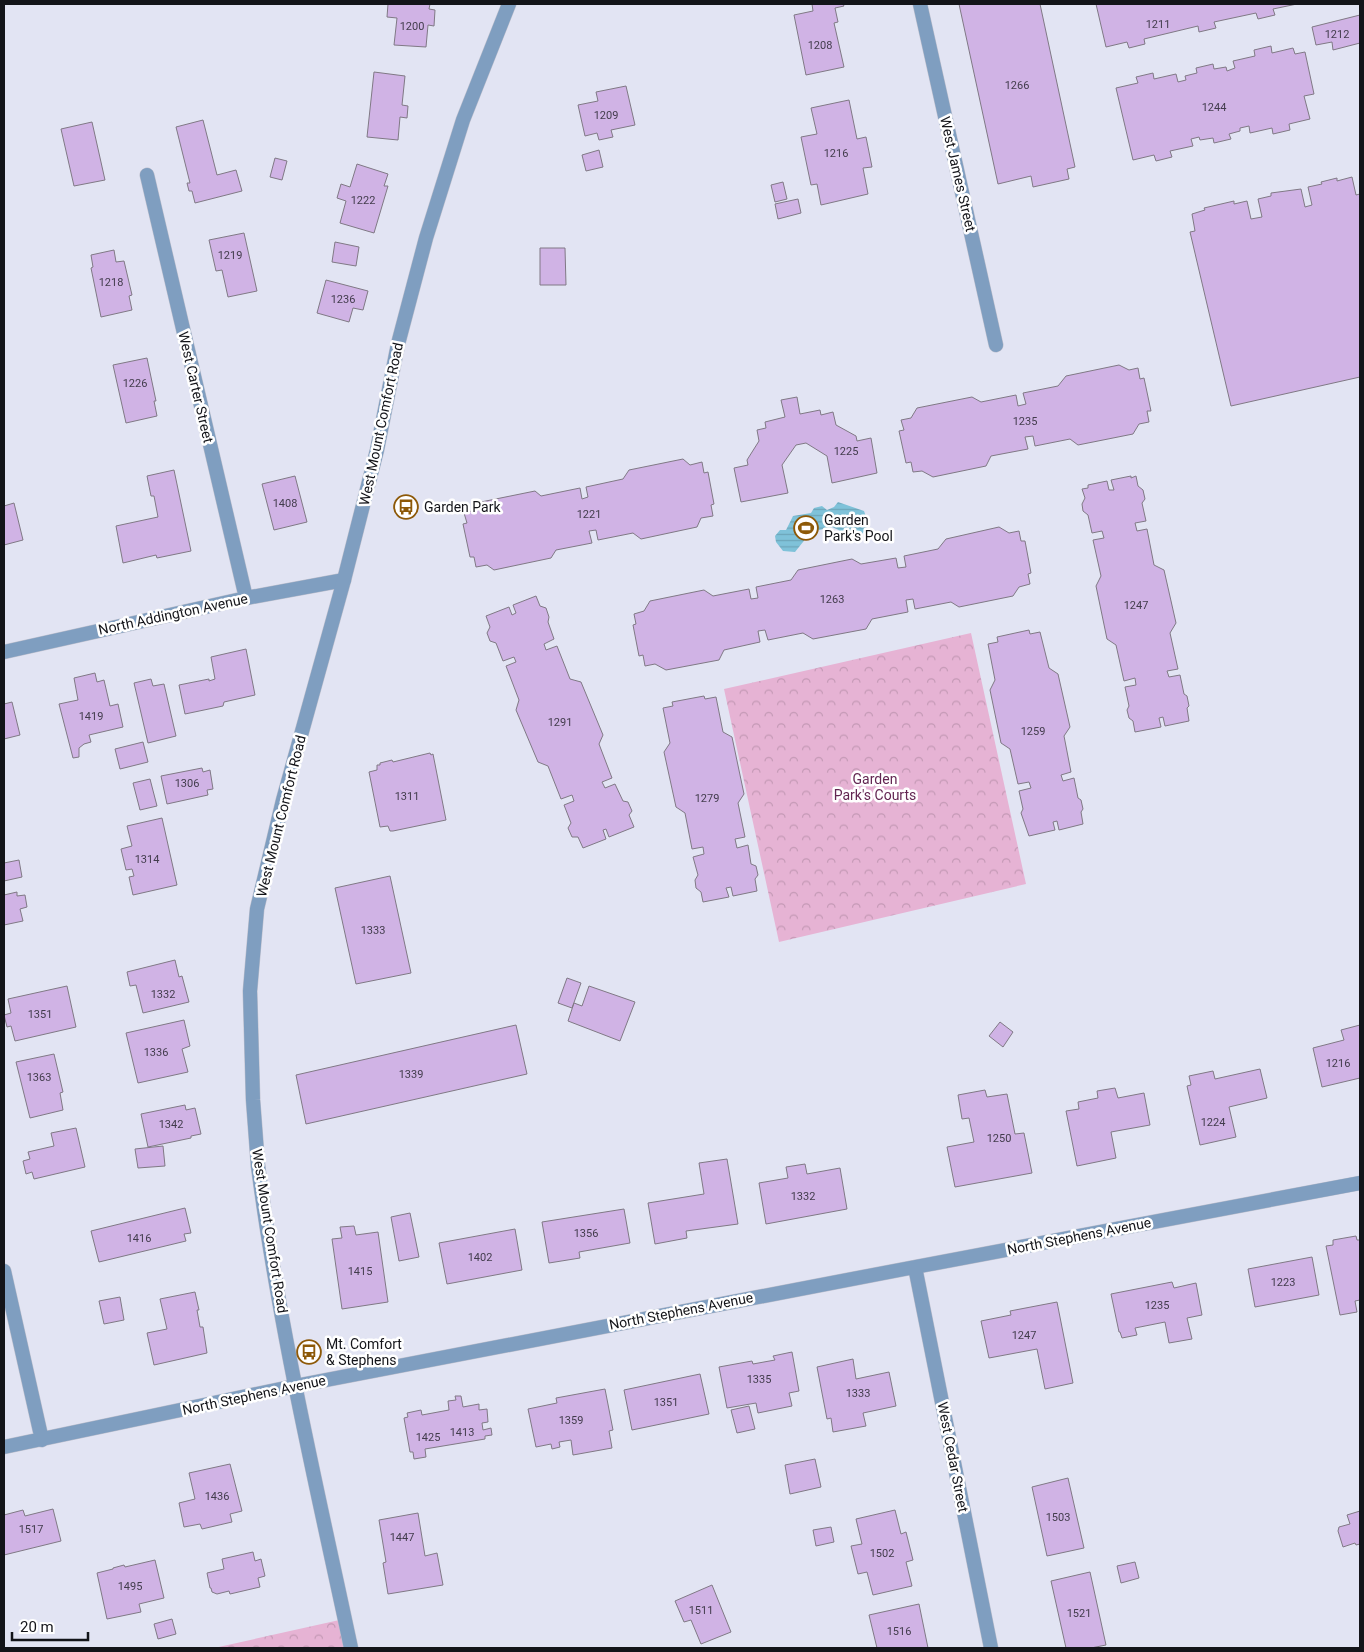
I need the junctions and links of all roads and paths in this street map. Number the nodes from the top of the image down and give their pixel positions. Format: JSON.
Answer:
{"nodes":[{"id":1,"x":509,"y":4,"type":"edge"},
{"id":2,"x":920,"y":4,"type":"edge"},
{"id":3,"x":147,"y":175,"type":"dead end"},
{"id":4,"x":996,"y":345,"type":"dead end"},
{"id":5,"x":344,"y":580,"type":"junction"},
{"id":6,"x":246,"y":598,"type":"junction"},
{"id":7,"x":4,"y":652,"type":"edge"},
{"id":8,"x":1360,"y":1183,"type":"edge"},
{"id":9,"x":915,"y":1266,"type":"junction"},
{"id":10,"x":4,"y":1271,"type":"edge"},
{"id":11,"x":296,"y":1386,"type":"junction"},
{"id":12,"x":42,"y":1440,"type":"junction"},
{"id":13,"x":4,"y":1448,"type":"edge"},
{"id":14,"x":351,"y":1648,"type":"edge"},
{"id":15,"x":991,"y":1648,"type":"edge"}],
"edges":[{"from":1,"to":5,"type":"street","name":"West Mount Comfort Road"},
{"from":2,"to":4,"type":"street","name":"West James Street"},
{"from":3,"to":6,"type":"street","name":"West Carter Street"},
{"from":5,"to":6,"type":"street","name":"North Addington Avenue"},
{"from":5,"to":11,"type":"street","name":"West Mount Comfort Road"},
{"from":6,"to":7,"type":"street","name":"North Addington Avenue"},
{"from":8,"to":9,"type":"street","name":"North Stephens Avenue"},
{"from":9,"to":11,"type":"street","name":"North Stephens Avenue"},
{"from":9,"to":15,"type":"street","name":"West Cedar Street"},
{"from":10,"to":12,"type":"street"},
{"from":11,"to":12,"type":"street","name":"North Stephens Avenue"},
{"from":11,"to":14,"type":"street","name":"West Mount Comfort Road"},
{"from":12,"to":13,"type":"street","name":"North Stephens Avenue"}]}
